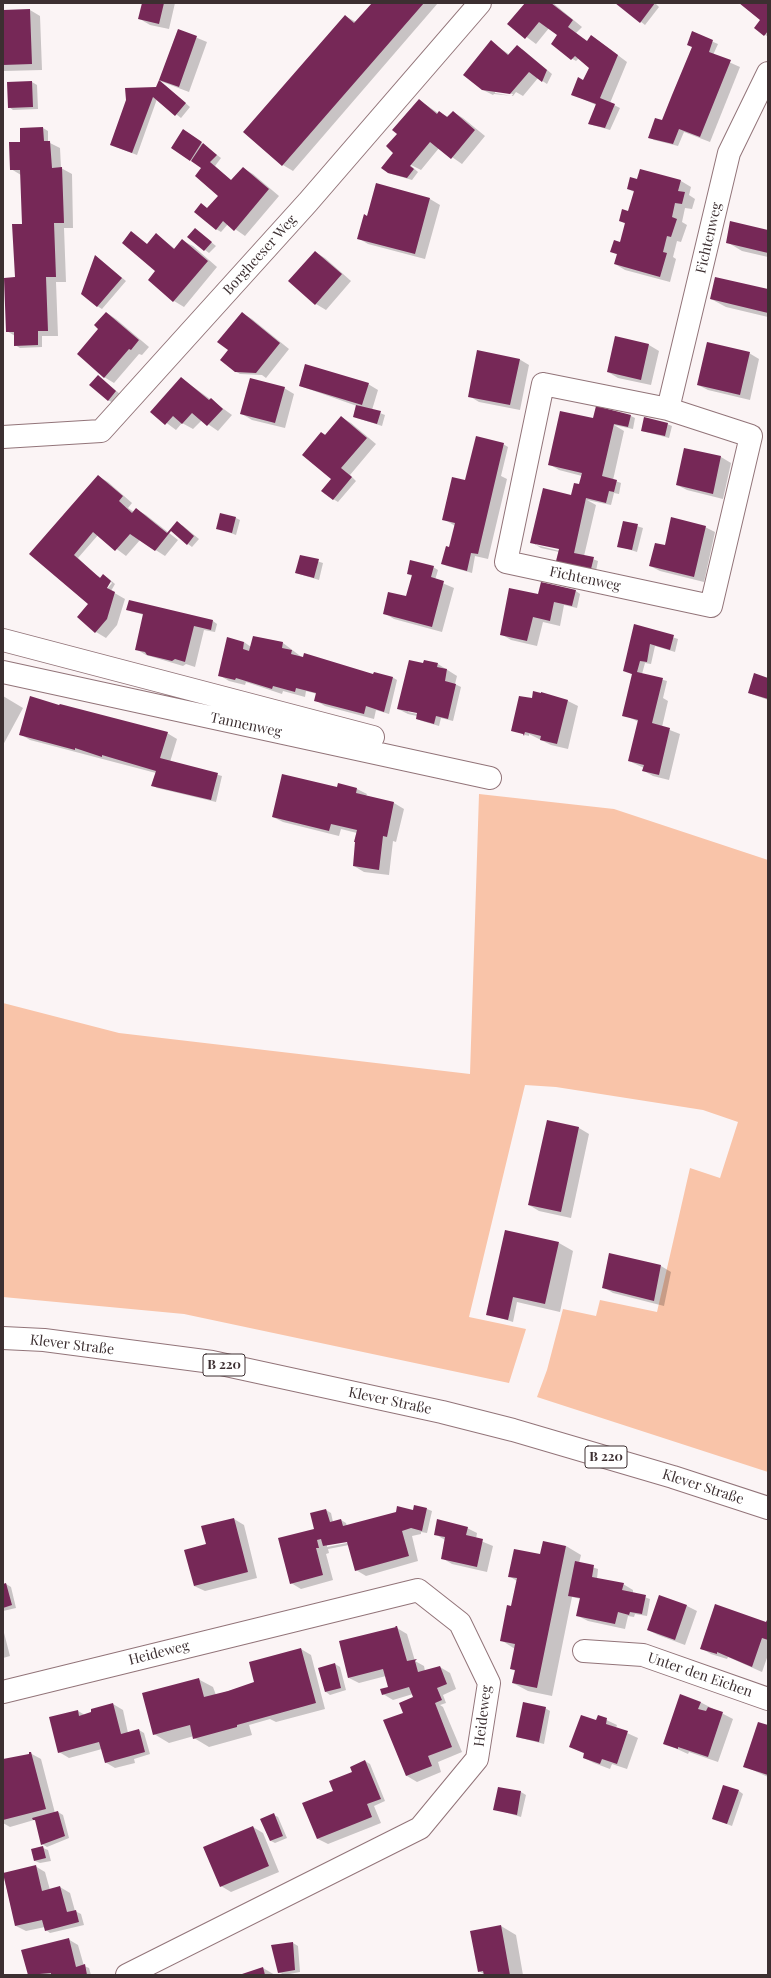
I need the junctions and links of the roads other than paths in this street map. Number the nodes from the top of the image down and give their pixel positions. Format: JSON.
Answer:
{"nodes":[{"id":1,"x":480,"y":3,"type":"edge"},
{"id":2,"x":768,"y":73,"type":"edge"},
{"id":3,"x":668,"y":409,"type":"junction"},
{"id":4,"x":3,"y":437,"type":"edge"},
{"id":5,"x":3,"y":640,"type":"edge"},
{"id":6,"x":3,"y":672,"type":"edge"},
{"id":7,"x":374,"y":737,"type":"dead end"},
{"id":8,"x":490,"y":778,"type":"dead end"},
{"id":9,"x":3,"y":1338,"type":"edge"},
{"id":10,"x":768,"y":1508,"type":"edge"},
{"id":11,"x":584,"y":1651,"type":"dead end"},
{"id":12,"x":3,"y":1692,"type":"edge"},
{"id":13,"x":768,"y":1699,"type":"edge"},
{"id":14,"x":128,"y":1975,"type":"edge"}],
"edges":[{"from":1,"to":4,"type":"street","name":"Borgheeser Weg"},
{"from":2,"to":3,"type":"street","name":"Fichtenweg"},
{"from":3,"to":3,"type":"street","name":"Fichtenweg"},
{"from":5,"to":7,"type":"street","name":"Tannenweg"},
{"from":6,"to":8,"type":"street","name":"Tannenweg"},
{"from":9,"to":10,"type":"street","name":"Klever Straße","number":"B 220"},
{"from":11,"to":13,"type":"street","name":"Unter den Eichen"},
{"from":12,"to":14,"type":"street","name":"Heideweg"}]}
